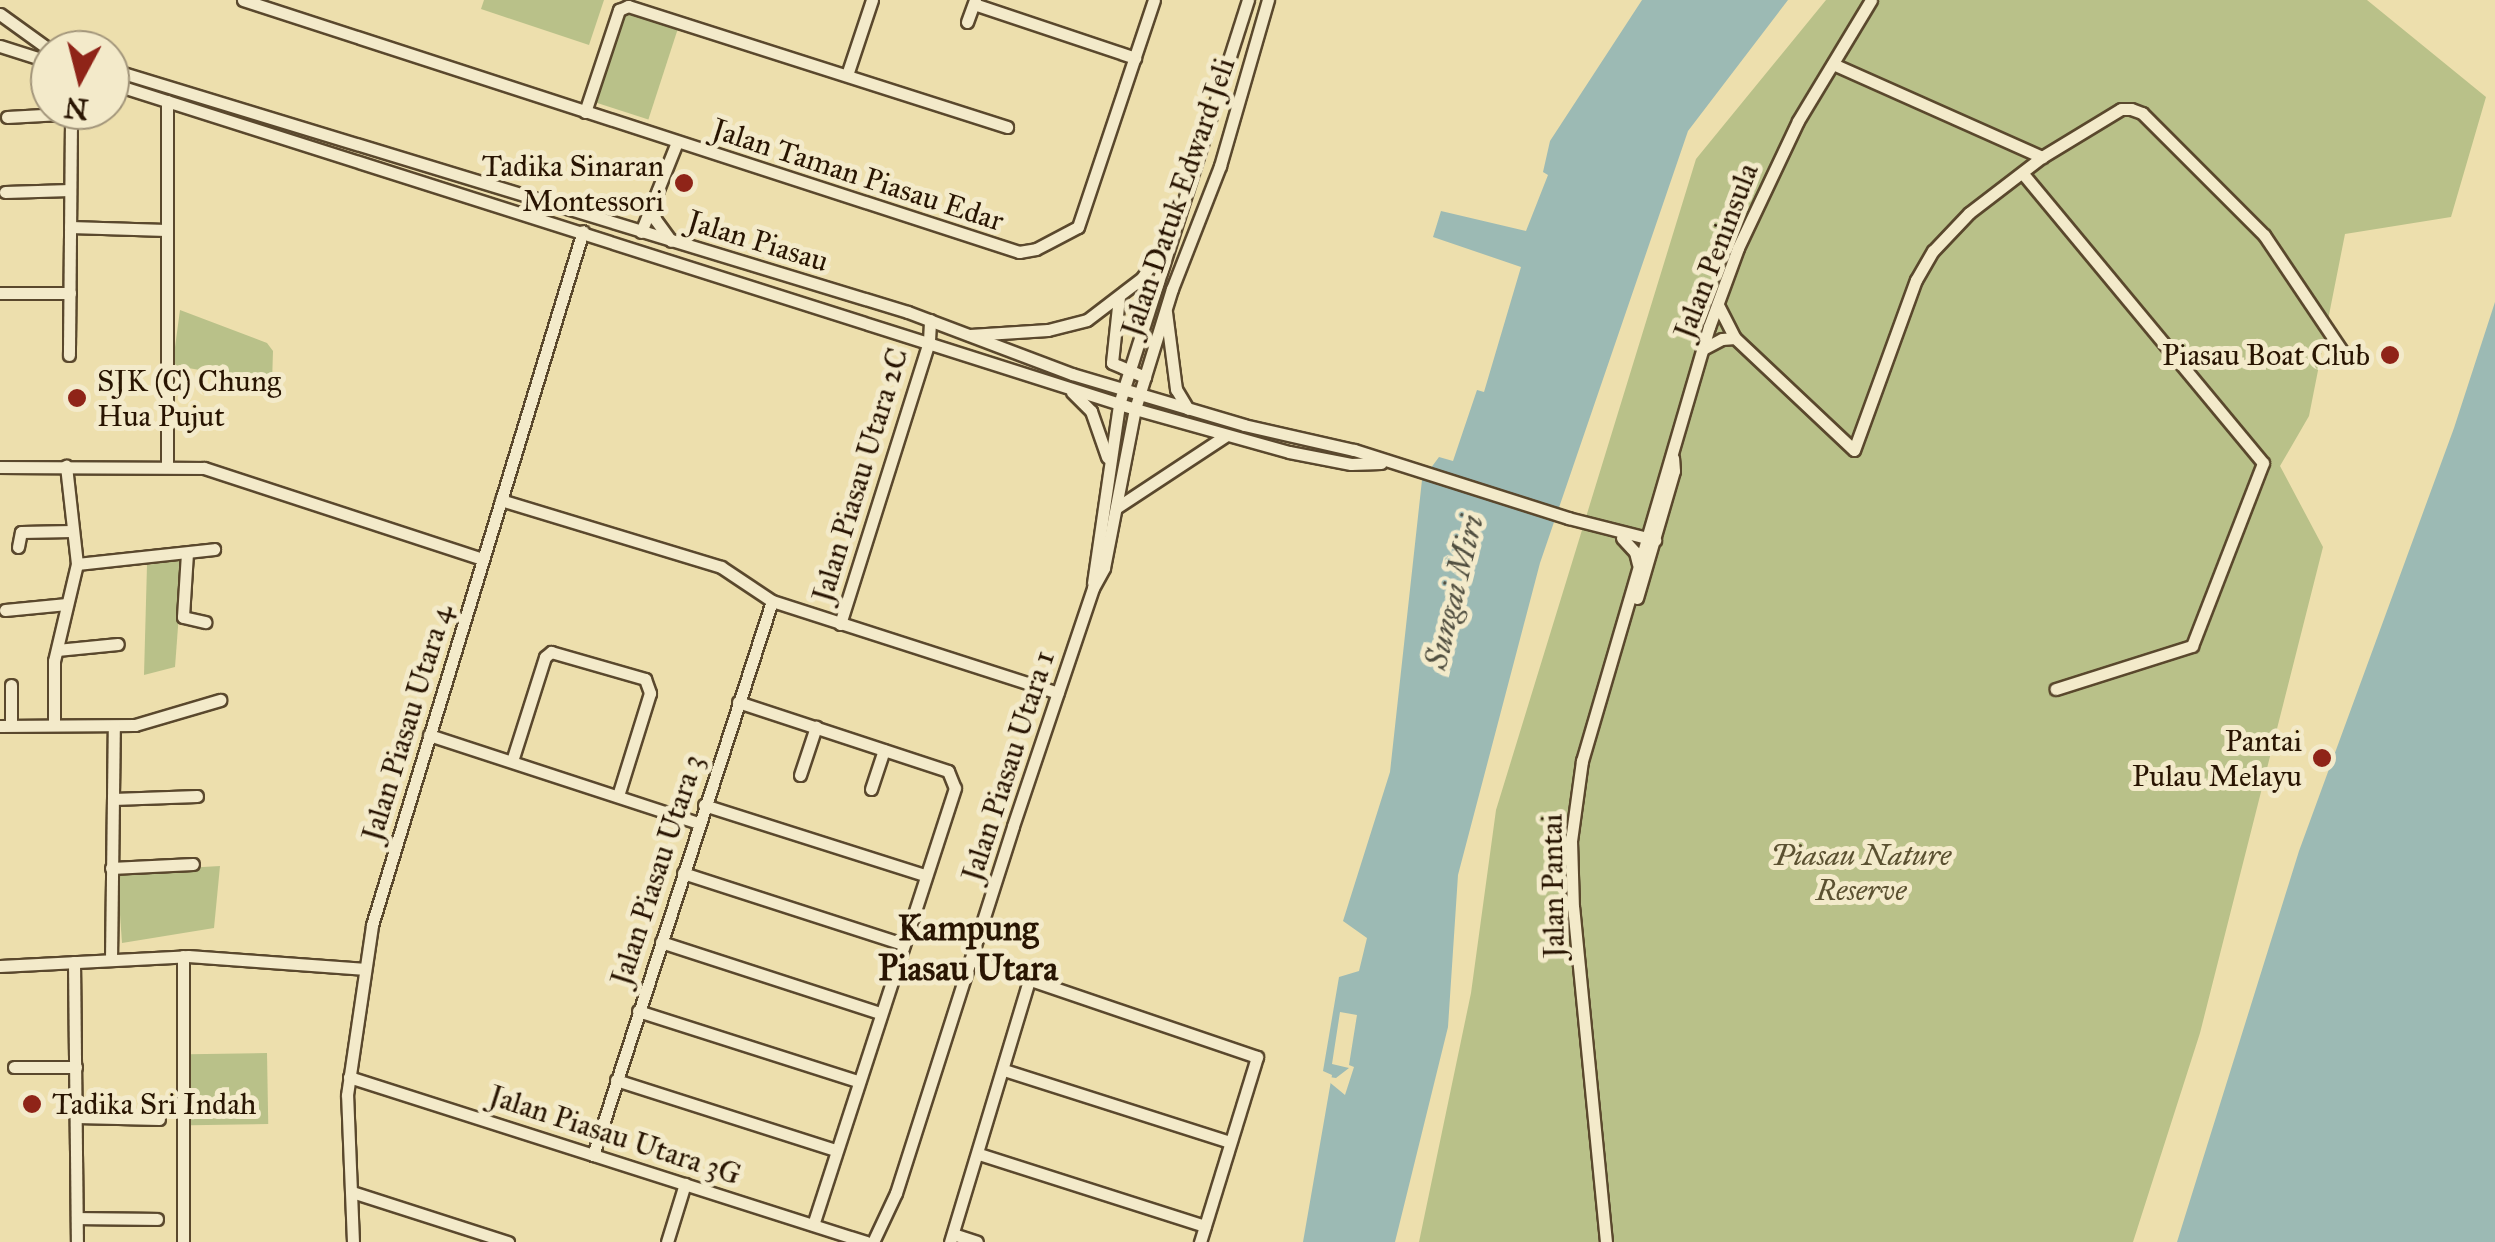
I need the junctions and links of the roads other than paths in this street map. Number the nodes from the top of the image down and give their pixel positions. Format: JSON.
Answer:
{"nodes":[{"id":1,"x":244,"y":0,"type":"edge"},
{"id":2,"x":872,"y":0,"type":"edge"},
{"id":3,"x":1154,"y":0,"type":"edge"},
{"id":4,"x":1248,"y":0,"type":"edge"},
{"id":5,"x":1268,"y":0,"type":"edge"},
{"id":6,"x":1871,"y":0,"type":"edge"},
{"id":7,"x":974,"y":2,"type":"edge"},
{"id":8,"x":0,"y":14,"type":"edge"},
{"id":9,"x":968,"y":22,"type":"dead end"},
{"id":10,"x":30,"y":36,"type":"edge"},
{"id":11,"x":0,"y":46,"type":"edge"},
{"id":12,"x":30,"y":56,"type":"edge"},
{"id":13,"x":1136,"y":58,"type":"junction"},
{"id":14,"x":1251,"y":60,"type":"junction"},
{"id":15,"x":1833,"y":64,"type":"junction"},
{"id":16,"x":848,"y":76,"type":"junction"},
{"id":17,"x":130,"y":77,"type":"edge"},
{"id":18,"x":1224,"y":79,"type":"junction"},
{"id":19,"x":130,"y":89,"type":"edge"},
{"id":20,"x":168,"y":101,"type":"junction"},
{"id":21,"x":585,"y":112,"type":"junction"},
{"id":22,"x":8,"y":117,"type":"dead end"},
{"id":23,"x":1008,"y":126,"type":"dead end"},
{"id":24,"x":677,"y":142,"type":"junction"},
{"id":25,"x":357,"y":152,"type":"junction"},
{"id":26,"x":2042,"y":156,"type":"junction"},
{"id":27,"x":2024,"y":175,"type":"junction"},
{"id":28,"x":70,"y":190,"type":"junction"},
{"id":29,"x":4,"y":192,"type":"dead end"},
{"id":30,"x":650,"y":207,"type":"junction"},
{"id":31,"x":576,"y":212,"type":"junction"},
{"id":32,"x":611,"y":223,"type":"junction"},
{"id":33,"x":565,"y":225,"type":"junction"},
{"id":34,"x":1174,"y":226,"type":"junction"},
{"id":35,"x":70,"y":227,"type":"junction"},
{"id":36,"x":166,"y":230,"type":"junction"},
{"id":37,"x":584,"y":231,"type":"junction"},
{"id":38,"x":641,"y":232,"type":"junction"},
{"id":39,"x":613,"y":240,"type":"junction"},
{"id":40,"x":672,"y":242,"type":"junction"},
{"id":41,"x":649,"y":251,"type":"junction"},
{"id":42,"x":576,"y":256,"type":"junction"},
{"id":43,"x":0,"y":292,"type":"edge"},
{"id":44,"x":70,"y":293,"type":"junction"},
{"id":45,"x":1119,"y":297,"type":"junction"},
{"id":46,"x":1718,"y":305,"type":"junction"},
{"id":47,"x":1166,"y":308,"type":"junction"},
{"id":48,"x":908,"y":312,"type":"junction"},
{"id":49,"x":848,"y":316,"type":"junction"},
{"id":50,"x":930,"y":320,"type":"junction"},
{"id":51,"x":912,"y":335,"type":"junction"},
{"id":52,"x":965,"y":335,"type":"junction"},
{"id":53,"x":1735,"y":338,"type":"junction"},
{"id":54,"x":929,"y":340,"type":"junction"},
{"id":55,"x":1703,"y":349,"type":"junction"},
{"id":56,"x":2342,"y":350,"type":"dead end"},
{"id":57,"x":955,"y":351,"type":"junction"},
{"id":58,"x":69,"y":354,"type":"dead end"},
{"id":59,"x":922,"y":361,"type":"junction"},
{"id":60,"x":1128,"y":372,"type":"junction"},
{"id":61,"x":1145,"y":376,"type":"junction"},
{"id":62,"x":1065,"y":387,"type":"junction"},
{"id":63,"x":1124,"y":389,"type":"junction"},
{"id":64,"x":1140,"y":394,"type":"junction"},
{"id":65,"x":1119,"y":404,"type":"junction"},
{"id":66,"x":1134,"y":409,"type":"junction"},
{"id":67,"x":1188,"y":409,"type":"junction"},
{"id":68,"x":1226,"y":436,"type":"junction"},
{"id":69,"x":167,"y":464,"type":"junction"},
{"id":70,"x":1396,"y":465,"type":"junction"},
{"id":71,"x":66,"y":466,"type":"junction"},
{"id":72,"x":1109,"y":466,"type":"junction"},
{"id":73,"x":0,"y":467,"type":"edge"},
{"id":74,"x":501,"y":500,"type":"junction"},
{"id":75,"x":1116,"y":508,"type":"junction"},
{"id":76,"x":72,"y":531,"type":"junction"},
{"id":77,"x":1625,"y":535,"type":"junction"},
{"id":78,"x":1650,"y":539,"type":"junction"},
{"id":79,"x":18,"y":547,"type":"dead end"},
{"id":80,"x":214,"y":549,"type":"dead end"},
{"id":81,"x":187,"y":553,"type":"junction"},
{"id":82,"x":483,"y":559,"type":"junction"},
{"id":83,"x":77,"y":564,"type":"junction"},
{"id":84,"x":1638,"y":568,"type":"junction"},
{"id":85,"x":1093,"y":588,"type":"junction"},
{"id":86,"x":772,"y":602,"type":"junction"},
{"id":87,"x":68,"y":604,"type":"junction"},
{"id":88,"x":6,"y":610,"type":"dead end"},
{"id":89,"x":205,"y":622,"type":"dead end"},
{"id":90,"x":1624,"y":622,"type":"junction"},
{"id":91,"x":840,"y":624,"type":"junction"},
{"id":92,"x":118,"y":644,"type":"dead end"},
{"id":93,"x":57,"y":650,"type":"junction"},
{"id":94,"x":10,"y":685,"type":"dead end"},
{"id":95,"x":2056,"y":689,"type":"dead end"},
{"id":96,"x":1058,"y":693,"type":"junction"},
{"id":97,"x":220,"y":700,"type":"dead end"},
{"id":98,"x":738,"y":702,"type":"junction"},
{"id":99,"x":54,"y":725,"type":"junction"},
{"id":100,"x":5,"y":726,"type":"edge"},
{"id":101,"x":114,"y":726,"type":"junction"},
{"id":102,"x":816,"y":727,"type":"junction"},
{"id":103,"x":429,"y":736,"type":"junction"},
{"id":104,"x":884,"y":750,"type":"junction"},
{"id":105,"x":512,"y":761,"type":"junction"},
{"id":106,"x":800,"y":775,"type":"dead end"},
{"id":107,"x":871,"y":789,"type":"dead end"},
{"id":108,"x":197,"y":796,"type":"dead end"},
{"id":109,"x":618,"y":796,"type":"junction"},
{"id":110,"x":113,"y":800,"type":"junction"},
{"id":111,"x":704,"y":805,"type":"junction"},
{"id":112,"x":698,"y":823,"type":"junction"},
{"id":113,"x":193,"y":864,"type":"dead end"},
{"id":114,"x":111,"y":868,"type":"junction"},
{"id":115,"x":683,"y":874,"type":"junction"},
{"id":116,"x":925,"y":875,"type":"junction"},
{"id":117,"x":660,"y":942,"type":"junction"},
{"id":118,"x":903,"y":944,"type":"junction"},
{"id":119,"x":183,"y":956,"type":"junction"},
{"id":120,"x":111,"y":960,"type":"junction"},
{"id":121,"x":972,"y":960,"type":"junction"},
{"id":122,"x":74,"y":962,"type":"junction"},
{"id":123,"x":0,"y":966,"type":"edge"},
{"id":124,"x":363,"y":969,"type":"junction"},
{"id":125,"x":1029,"y":981,"type":"junction"},
{"id":126,"x":638,"y":1011,"type":"junction"},
{"id":127,"x":880,"y":1013,"type":"junction"},
{"id":128,"x":14,"y":1067,"type":"dead end"},
{"id":129,"x":76,"y":1067,"type":"junction"},
{"id":130,"x":1004,"y":1070,"type":"junction"},
{"id":131,"x":348,"y":1077,"type":"junction"},
{"id":132,"x":616,"y":1080,"type":"junction"},
{"id":133,"x":858,"y":1081,"type":"junction"},
{"id":134,"x":77,"y":1117,"type":"junction"},
{"id":135,"x":159,"y":1119,"type":"dead end"},
{"id":136,"x":1230,"y":1142,"type":"junction"},
{"id":137,"x":836,"y":1150,"type":"junction"},
{"id":138,"x":979,"y":1154,"type":"junction"},
{"id":139,"x":593,"y":1155,"type":"junction"},
{"id":140,"x":685,"y":1184,"type":"junction"},
{"id":141,"x":352,"y":1192,"type":"junction"},
{"id":142,"x":77,"y":1218,"type":"junction"},
{"id":143,"x":157,"y":1219,"type":"dead end"},
{"id":144,"x":813,"y":1225,"type":"junction"},
{"id":145,"x":1205,"y":1226,"type":"junction"},
{"id":146,"x":952,"y":1238,"type":"edge"},
{"id":147,"x":77,"y":1242,"type":"edge"},
{"id":148,"x":183,"y":1242,"type":"edge"},
{"id":149,"x":353,"y":1242,"type":"edge"},
{"id":150,"x":508,"y":1242,"type":"edge"},
{"id":151,"x":667,"y":1242,"type":"edge"},
{"id":152,"x":869,"y":1242,"type":"edge"},
{"id":153,"x":977,"y":1242,"type":"edge"},
{"id":154,"x":1200,"y":1242,"type":"edge"},
{"id":155,"x":1606,"y":1242,"type":"edge"}],
"edges":[{"from":1,"to":21,"type":"street","name":"Jalan Taman Piasau Edar"},
{"from":2,"to":16,"type":"street"},
{"from":3,"to":13,"type":"street","name":"Jalan Taman Piasau Edar"},
{"from":4,"to":18,"type":"street","name":"Jalan Datuk Edward Jeli"},
{"from":5,"to":14,"type":"street","name":"Jalan Datuk Edward Jeli"},
{"from":6,"to":15,"type":"street","name":"Jalan Peninsula"},
{"from":7,"to":9,"type":"street"},
{"from":7,"to":13,"type":"street"},
{"from":8,"to":10,"type":"street"},
{"from":11,"to":12,"type":"street"},
{"from":13,"to":24,"type":"street","name":"Jalan Taman Piasau Edar"},
{"from":14,"to":18,"type":"street"},
{"from":14,"to":47,"type":"street","name":"Jalan Datuk Edward Jeli"},
{"from":15,"to":26,"type":"street"},
{"from":15,"to":46,"type":"street","name":"Jalan Peninsula"},
{"from":16,"to":21,"type":"street"},
{"from":16,"to":23,"type":"street"},
{"from":17,"to":25,"type":"street","name":"Jalan Piasau"},
{"from":18,"to":34,"type":"street","name":"Jalan Datuk Edward Jeli"},
{"from":19,"to":20,"type":"street","name":"Jalan Piasau"},
{"from":20,"to":25,"type":"street","name":"Jalan Piasau"},
{"from":20,"to":36,"type":"street"},
{"from":21,"to":24,"type":"street","name":"Jalan Taman Piasau Edar"},
{"from":22,"to":28,"type":"street"},
{"from":24,"to":30,"type":"street","name":"Jalan Taman Piasau Edar"},
{"from":25,"to":31,"type":"street","name":"Jalan Piasau"},
{"from":25,"to":33,"type":"street","name":"Jalan Piasau"},
{"from":26,"to":27,"type":"street"},
{"from":26,"to":56,"type":"street"},
{"from":27,"to":53,"type":"street"},
{"from":27,"to":95,"type":"street"},
{"from":28,"to":29,"type":"street"},
{"from":28,"to":35,"type":"street"},
{"from":30,"to":32,"type":"street"},
{"from":30,"to":38,"type":"street","name":"Jalan Taman Piasau Edar"},
{"from":30,"to":40,"type":"street"},
{"from":31,"to":32,"type":"street","name":"Jalan Piasau"},
{"from":31,"to":37,"type":"street"},
{"from":32,"to":38,"type":"street","name":"Jalan Piasau"},
{"from":33,"to":37,"type":"street","name":"Jalan Piasau"},
{"from":33,"to":42,"type":"street"},
{"from":34,"to":45,"type":"street"},
{"from":34,"to":60,"type":"street","name":"Jalan Datuk Edward Jeli"},
{"from":35,"to":36,"type":"street"},
{"from":35,"to":44,"type":"street"},
{"from":36,"to":69,"type":"street"},
{"from":37,"to":39,"type":"street","name":"Jalan Piasau"},
{"from":37,"to":42,"type":"street","name":"Jalan Piasau Utara 4"},
{"from":38,"to":40,"type":"street","name":"Jalan Piasau"},
{"from":38,"to":41,"type":"street"},
{"from":39,"to":41,"type":"street","name":"Jalan Piasau"},
{"from":39,"to":42,"type":"street"},
{"from":40,"to":48,"type":"street","name":"Jalan Piasau"},
{"from":41,"to":49,"type":"street","name":"Jalan Piasau"},
{"from":42,"to":74,"type":"street","name":"Jalan Piasau Utara 4"},
{"from":43,"to":44,"type":"street"},
{"from":44,"to":58,"type":"street"},
{"from":45,"to":52,"type":"street"},
{"from":45,"to":60,"type":"street"},
{"from":46,"to":53,"type":"street"},
{"from":46,"to":55,"type":"street","name":"Jalan Peninsula"},
{"from":47,"to":61,"type":"street","name":"Jalan Datuk Edward Jeli"},
{"from":47,"to":67,"type":"street"},
{"from":48,"to":49,"type":"street"},
{"from":48,"to":50,"type":"street","name":"Jalan Piasau"},
{"from":49,"to":51,"type":"street","name":"Jalan Piasau"},
{"from":50,"to":52,"type":"street","name":"Jalan Piasau"},
{"from":50,"to":54,"type":"street","name":"Jalan Piasau Utara 2C"},
{"from":51,"to":54,"type":"street","name":"Jalan Piasau"},
{"from":51,"to":59,"type":"street"},
{"from":52,"to":63,"type":"street","name":"Jalan Piasau"},
{"from":53,"to":55,"type":"street"},
{"from":54,"to":57,"type":"street","name":"Jalan Piasau"},
{"from":54,"to":59,"type":"street","name":"Jalan Piasau Utara 2C"},
{"from":55,"to":78,"type":"street","name":"Jalan Peninsula"},
{"from":57,"to":59,"type":"street"},
{"from":57,"to":62,"type":"street"},
{"from":59,"to":91,"type":"street","name":"Jalan Piasau Utara 2C"},
{"from":60,"to":61,"type":"street"},
{"from":60,"to":63,"type":"street","name":"Jalan Datuk Edward Jeli"},
{"from":61,"to":64,"type":"street","name":"Jalan Datuk Edward Jeli"},
{"from":62,"to":65,"type":"street"},
{"from":62,"to":72,"type":"street"},
{"from":63,"to":64,"type":"street","name":"Jalan Piasau"},
{"from":63,"to":65,"type":"street","name":"Jalan Datuk Edward Jeli"},
{"from":64,"to":66,"type":"street","name":"Jalan Datuk Edward Jeli"},
{"from":64,"to":67,"type":"street","name":"Jalan Piasau"},
{"from":65,"to":66,"type":"street"},
{"from":65,"to":72,"type":"street","name":"Jalan Piasau Utara 1"},
{"from":66,"to":68,"type":"street"},
{"from":66,"to":75,"type":"street","name":"Jalan Piasau Utara 1"},
{"from":67,"to":70,"type":"street","name":"Jalan Piasau"},
{"from":68,"to":70,"type":"street"},
{"from":68,"to":75,"type":"street"},
{"from":69,"to":71,"type":"street"},
{"from":69,"to":82,"type":"street"},
{"from":70,"to":77,"type":"street"},
{"from":71,"to":73,"type":"street"},
{"from":71,"to":76,"type":"street"},
{"from":72,"to":85,"type":"street","name":"Jalan Piasau Utara 1"},
{"from":74,"to":82,"type":"street","name":"Jalan Piasau Utara 4"},
{"from":74,"to":86,"type":"street"},
{"from":75,"to":85,"type":"street","name":"Jalan Piasau Utara 1"},
{"from":76,"to":79,"type":"street"},
{"from":76,"to":83,"type":"street"},
{"from":77,"to":78,"type":"street"},
{"from":77,"to":78,"type":"street"},
{"from":77,"to":84,"type":"street"},
{"from":78,"to":84,"type":"street","name":"Jalan Pantai"},
{"from":78,"to":90,"type":"street"},
{"from":80,"to":81,"type":"street"},
{"from":81,"to":83,"type":"street"},
{"from":81,"to":89,"type":"street"},
{"from":82,"to":103,"type":"street","name":"Jalan Piasau Utara 4"},
{"from":83,"to":87,"type":"street"},
{"from":84,"to":90,"type":"street","name":"Jalan Pantai"},
{"from":85,"to":96,"type":"street","name":"Jalan Piasau Utara 1"},
{"from":86,"to":91,"type":"street"},
{"from":86,"to":98,"type":"street","name":"Jalan Piasau Utara 3"},
{"from":87,"to":88,"type":"street"},
{"from":87,"to":93,"type":"street"},
{"from":90,"to":155,"type":"street","name":"Jalan Pantai"},
{"from":91,"to":96,"type":"street"},
{"from":92,"to":93,"type":"street"},
{"from":93,"to":99,"type":"street"},
{"from":94,"to":100,"type":"street"},
{"from":96,"to":121,"type":"street","name":"Jalan Piasau Utara 1"},
{"from":97,"to":101,"type":"street"},
{"from":98,"to":102,"type":"street"},
{"from":98,"to":111,"type":"street","name":"Jalan Piasau Utara 3"},
{"from":99,"to":100,"type":"street"},
{"from":99,"to":101,"type":"street"},
{"from":101,"to":110,"type":"street"},
{"from":102,"to":104,"type":"street"},
{"from":102,"to":106,"type":"street"},
{"from":103,"to":105,"type":"street"},
{"from":103,"to":124,"type":"street","name":"Jalan Piasau Utara 4"},
{"from":104,"to":107,"type":"street"},
{"from":104,"to":116,"type":"street"},
{"from":105,"to":109,"type":"street"},
{"from":105,"to":109,"type":"street"},
{"from":108,"to":110,"type":"street"},
{"from":109,"to":112,"type":"street"},
{"from":110,"to":114,"type":"street"},
{"from":111,"to":112,"type":"street","name":"Jalan Piasau Utara 3"},
{"from":111,"to":116,"type":"street"},
{"from":112,"to":115,"type":"street","name":"Jalan Piasau Utara 3"},
{"from":113,"to":114,"type":"street"},
{"from":114,"to":120,"type":"street"},
{"from":115,"to":117,"type":"street","name":"Jalan Piasau Utara 3"},
{"from":115,"to":118,"type":"street"},
{"from":116,"to":118,"type":"street"},
{"from":117,"to":126,"type":"street","name":"Jalan Piasau Utara 3"},
{"from":117,"to":127,"type":"street"},
{"from":118,"to":127,"type":"street"},
{"from":119,"to":120,"type":"street"},
{"from":119,"to":124,"type":"street"},
{"from":119,"to":148,"type":"street"},
{"from":120,"to":122,"type":"street"},
{"from":121,"to":125,"type":"street"},
{"from":121,"to":152,"type":"street","name":"Jalan Piasau Utara 1"},
{"from":122,"to":123,"type":"street"},
{"from":122,"to":129,"type":"street"},
{"from":124,"to":131,"type":"street","name":"Jalan Piasau Utara 4"},
{"from":125,"to":130,"type":"street"},
{"from":125,"to":136,"type":"street"},
{"from":126,"to":132,"type":"street","name":"Jalan Piasau Utara 3"},
{"from":126,"to":133,"type":"street"},
{"from":127,"to":133,"type":"street"},
{"from":128,"to":129,"type":"street"},
{"from":129,"to":134,"type":"street"},
{"from":130,"to":136,"type":"street"},
{"from":130,"to":138,"type":"street"},
{"from":131,"to":139,"type":"street","name":"Jalan Piasau Utara 3G"},
{"from":131,"to":141,"type":"street","name":"Jalan Piasau Utara 4"},
{"from":132,"to":137,"type":"street"},
{"from":132,"to":139,"type":"street","name":"Jalan Piasau Utara 3"},
{"from":133,"to":137,"type":"street"},
{"from":134,"to":135,"type":"street"},
{"from":134,"to":142,"type":"street"},
{"from":136,"to":145,"type":"street"},
{"from":137,"to":144,"type":"street"},
{"from":138,"to":145,"type":"street"},
{"from":138,"to":146,"type":"street"},
{"from":139,"to":140,"type":"street","name":"Jalan Piasau Utara 3G"},
{"from":140,"to":144,"type":"street","name":"Jalan Piasau Utara 3G"},
{"from":140,"to":151,"type":"street"},
{"from":141,"to":149,"type":"street","name":"Jalan Piasau Utara 4"},
{"from":141,"to":150,"type":"street"},
{"from":142,"to":143,"type":"street"},
{"from":142,"to":147,"type":"street"},
{"from":144,"to":152,"type":"street","name":"Jalan Piasau Utara 3G"},
{"from":145,"to":154,"type":"street"},
{"from":146,"to":153,"type":"street"}]}
